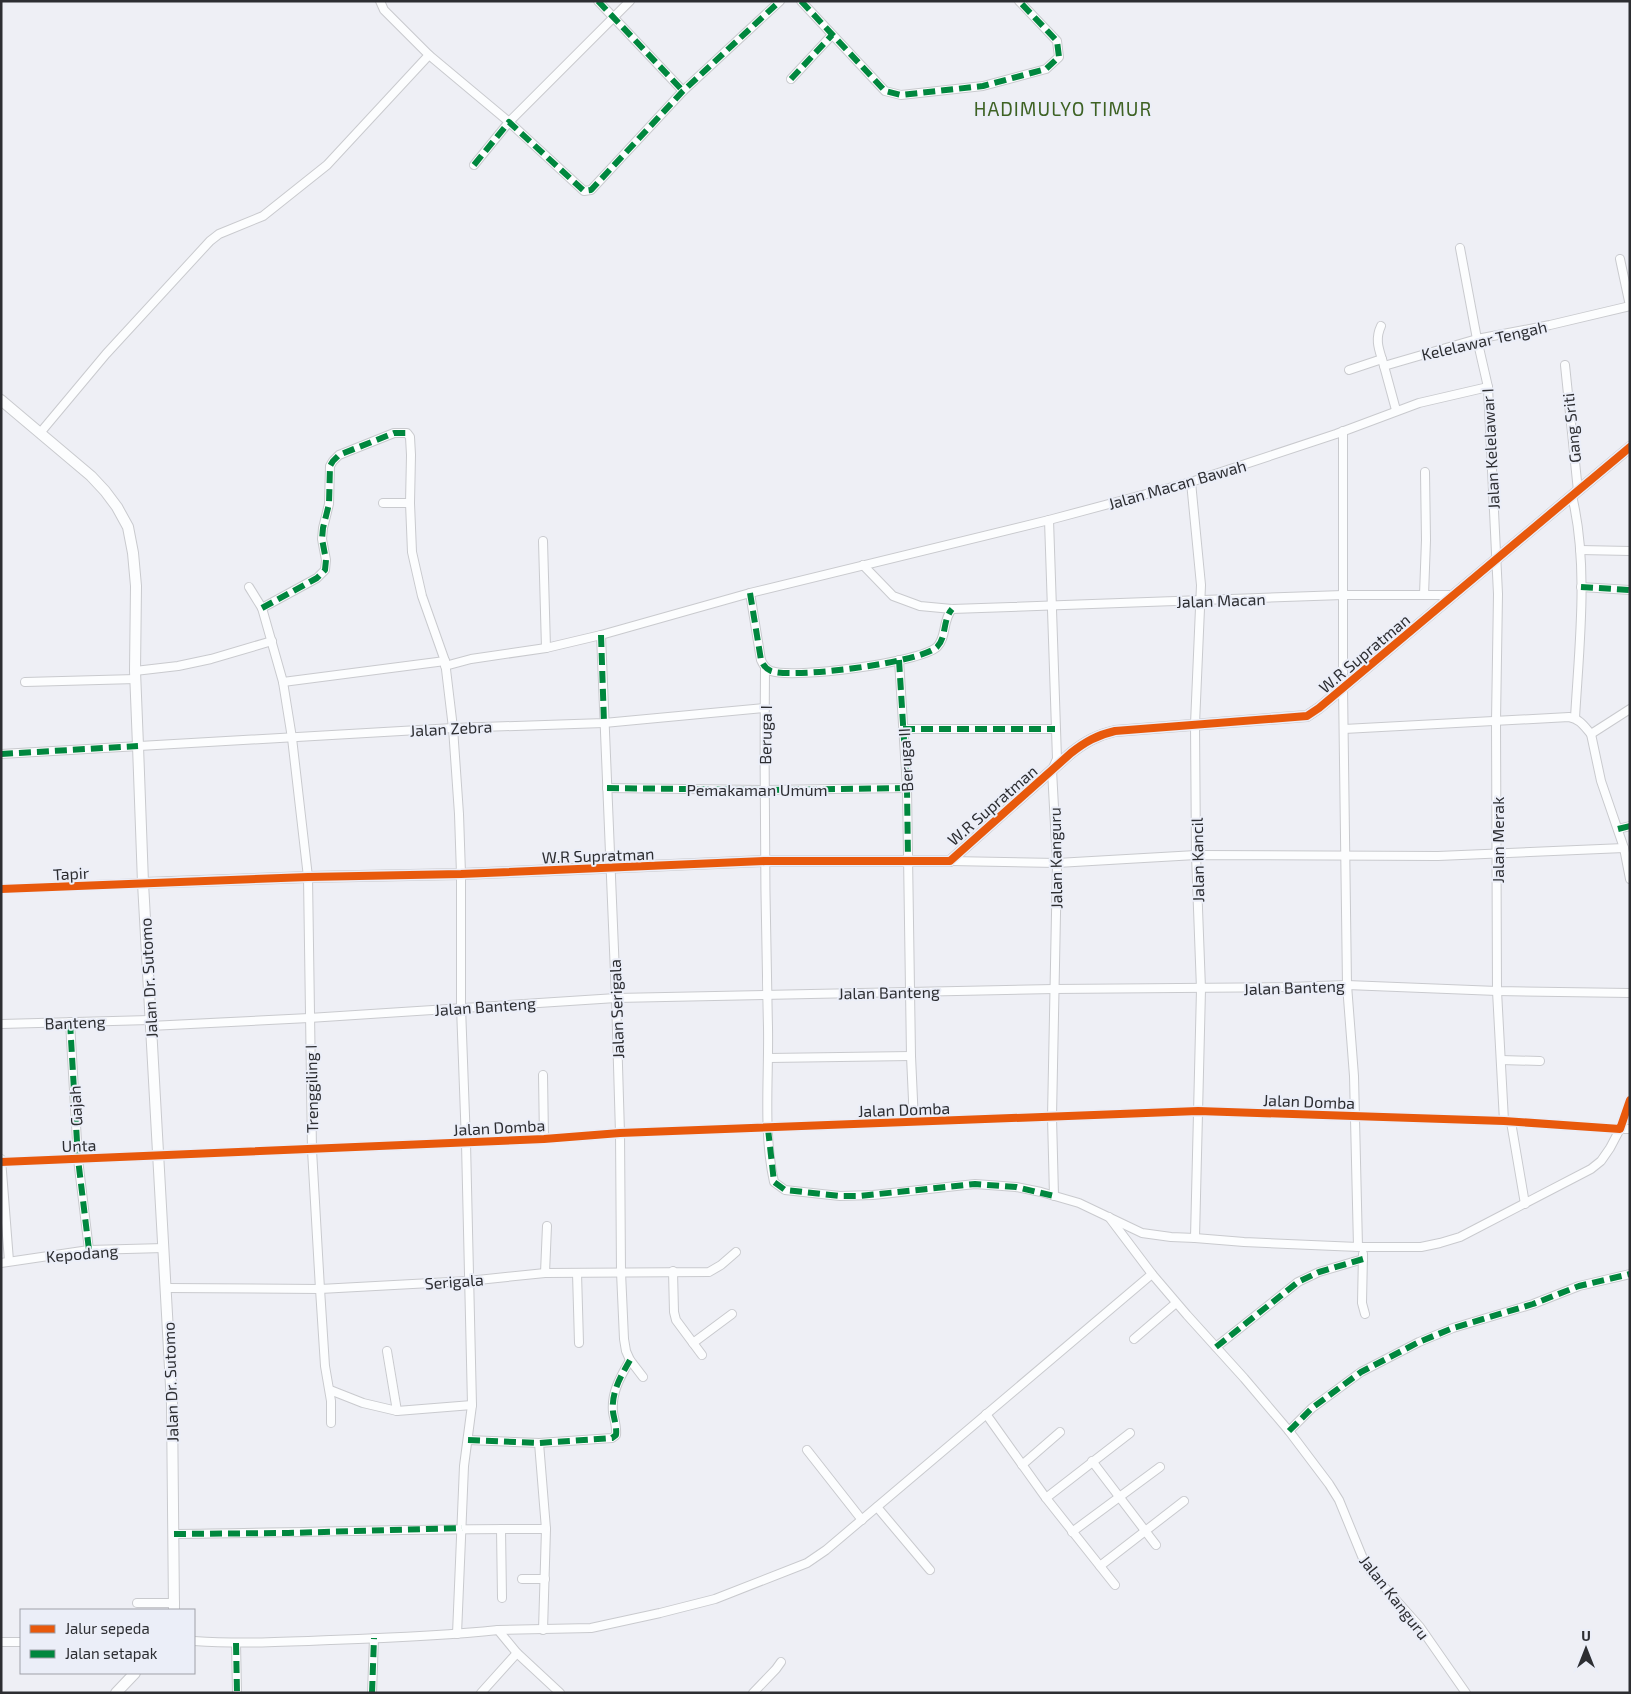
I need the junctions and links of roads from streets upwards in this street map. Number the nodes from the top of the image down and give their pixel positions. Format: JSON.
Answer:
{"nodes":[{"id":1,"x":380,"y":1,"type":"edge"},
{"id":2,"x":598,"y":1,"type":"edge"},
{"id":3,"x":630,"y":1,"type":"edge"},
{"id":4,"x":780,"y":1,"type":"edge"},
{"id":5,"x":802,"y":1,"type":"edge"},
{"id":6,"x":1019,"y":1,"type":"edge"},
{"id":7,"x":614,"y":17,"type":"junction"},
{"id":8,"x":832,"y":34,"type":"junction"},
{"id":9,"x":429,"y":55,"type":"junction"},
{"id":10,"x":791,"y":80,"type":"dead end"},
{"id":11,"x":683,"y":91,"type":"junction"},
{"id":12,"x":509,"y":122,"type":"junction"},
{"id":13,"x":474,"y":165,"type":"dead end"},
{"id":14,"x":1460,"y":248,"type":"dead end"},
{"id":15,"x":1620,"y":259,"type":"dead end"},
{"id":16,"x":1630,"y":306,"type":"edge"},
{"id":17,"x":1381,"y":326,"type":"dead end"},
{"id":18,"x":1477,"y":339,"type":"junction"},
{"id":19,"x":1383,"y":362,"type":"junction"},
{"id":20,"x":1565,"y":365,"type":"dead end"},
{"id":21,"x":1349,"y":370,"type":"dead end"},
{"id":22,"x":1488,"y":387,"type":"junction"},
{"id":23,"x":1,"y":400,"type":"edge"},
{"id":24,"x":1396,"y":410,"type":"junction"},
{"id":25,"x":1343,"y":431,"type":"junction"},
{"id":26,"x":40,"y":433,"type":"junction"},
{"id":27,"x":1630,"y":447,"type":"edge"},
{"id":28,"x":1425,"y":472,"type":"dead end"},
{"id":29,"x":1191,"y":482,"type":"junction"},
{"id":30,"x":1575,"y":493,"type":"junction"},
{"id":31,"x":383,"y":503,"type":"dead end"},
{"id":32,"x":410,"y":503,"type":"junction"},
{"id":33,"x":1049,"y":520,"type":"junction"},
{"id":34,"x":543,"y":541,"type":"dead end"},
{"id":35,"x":1580,"y":550,"type":"junction"},
{"id":36,"x":1630,"y":551,"type":"edge"},
{"id":37,"x":1496,"y":559,"type":"junction"},
{"id":38,"x":863,"y":565,"type":"junction"},
{"id":39,"x":249,"y":587,"type":"dead end"},
{"id":40,"x":1581,"y":587,"type":"junction"},
{"id":41,"x":1630,"y":590,"type":"edge"},
{"id":42,"x":750,"y":593,"type":"junction"},
{"id":43,"x":1424,"y":595,"type":"junction"},
{"id":44,"x":1455,"y":595,"type":"junction"},
{"id":45,"x":1343,"y":596,"type":"junction"},
{"id":46,"x":1200,"y":600,"type":"junction"},
{"id":47,"x":1051,"y":606,"type":"junction"},
{"id":48,"x":262,"y":608,"type":"junction"},
{"id":49,"x":952,"y":609,"type":"junction"},
{"id":50,"x":601,"y":635,"type":"junction"},
{"id":51,"x":272,"y":641,"type":"junction"},
{"id":52,"x":546,"y":648,"type":"junction"},
{"id":53,"x":899,"y":660,"type":"junction"},
{"id":54,"x":445,"y":664,"type":"junction"},
{"id":55,"x":765,"y":668,"type":"junction"},
{"id":56,"x":136,"y":675,"type":"junction"},
{"id":57,"x":25,"y":682,"type":"dead end"},
{"id":58,"x":283,"y":682,"type":"junction"},
{"id":59,"x":1343,"y":687,"type":"junction"},
{"id":60,"x":765,"y":708,"type":"junction"},
{"id":61,"x":1630,"y":709,"type":"edge"},
{"id":62,"x":1575,"y":718,"type":"junction"},
{"id":63,"x":1496,"y":721,"type":"junction"},
{"id":64,"x":604,"y":723,"type":"junction"},
{"id":65,"x":1195,"y":724,"type":"junction"},
{"id":66,"x":453,"y":728,"type":"junction"},
{"id":67,"x":904,"y":729,"type":"junction"},
{"id":68,"x":1055,"y":729,"type":"junction"},
{"id":69,"x":1344,"y":729,"type":"junction"},
{"id":70,"x":1591,"y":734,"type":"junction"},
{"id":71,"x":292,"y":738,"type":"junction"},
{"id":72,"x":138,"y":746,"type":"junction"},
{"id":73,"x":1,"y":754,"type":"edge"},
{"id":74,"x":1052,"y":770,"type":"junction"},
{"id":75,"x":607,"y":788,"type":"junction"},
{"id":76,"x":907,"y":788,"type":"junction"},
{"id":77,"x":764,"y":790,"type":"junction"},
{"id":78,"x":1630,"y":826,"type":"edge"},
{"id":79,"x":1618,"y":829,"type":"junction"},
{"id":80,"x":1624,"y":848,"type":"junction"},
{"id":81,"x":1497,"y":853,"type":"junction"},
{"id":82,"x":1345,"y":854,"type":"junction"},
{"id":83,"x":1196,"y":855,"type":"junction"},
{"id":84,"x":908,"y":860,"type":"junction"},
{"id":85,"x":950,"y":860,"type":"junction"},
{"id":86,"x":765,"y":861,"type":"junction"},
{"id":87,"x":1057,"y":863,"type":"junction"},
{"id":88,"x":612,"y":868,"type":"junction"},
{"id":89,"x":461,"y":874,"type":"junction"},
{"id":90,"x":308,"y":877,"type":"junction"},
{"id":91,"x":1630,"y":879,"type":"edge"},
{"id":92,"x":143,"y":883,"type":"junction"},
{"id":93,"x":1,"y":889,"type":"edge"},
{"id":94,"x":1347,"y":984,"type":"junction"},
{"id":95,"x":1054,"y":989,"type":"junction"},
{"id":96,"x":1201,"y":989,"type":"junction"},
{"id":97,"x":1497,"y":991,"type":"junction"},
{"id":98,"x":910,"y":992,"type":"junction"},
{"id":99,"x":1630,"y":993,"type":"edge"},
{"id":100,"x":768,"y":995,"type":"junction"},
{"id":101,"x":616,"y":998,"type":"junction"},
{"id":102,"x":461,"y":1007,"type":"junction"},
{"id":103,"x":310,"y":1018,"type":"junction"},
{"id":104,"x":70,"y":1022,"type":"junction"},
{"id":105,"x":150,"y":1023,"type":"junction"},
{"id":106,"x":1,"y":1024,"type":"edge"},
{"id":107,"x":911,"y":1056,"type":"junction"},
{"id":108,"x":769,"y":1058,"type":"junction"},
{"id":109,"x":1501,"y":1060,"type":"junction"},
{"id":110,"x":1540,"y":1061,"type":"dead end"},
{"id":111,"x":543,"y":1075,"type":"dead end"},
{"id":112,"x":1630,"y":1100,"type":"edge"},
{"id":113,"x":1198,"y":1111,"type":"junction"},
{"id":114,"x":1355,"y":1116,"type":"junction"},
{"id":115,"x":1052,"y":1117,"type":"junction"},
{"id":116,"x":914,"y":1122,"type":"junction"},
{"id":117,"x":1508,"y":1122,"type":"junction"},
{"id":118,"x":768,"y":1128,"type":"junction"},
{"id":119,"x":1620,"y":1129,"type":"junction"},
{"id":120,"x":1630,"y":1129,"type":"edge"},
{"id":121,"x":620,"y":1133,"type":"junction"},
{"id":122,"x":544,"y":1139,"type":"junction"},
{"id":123,"x":466,"y":1143,"type":"junction"},
{"id":124,"x":312,"y":1150,"type":"junction"},
{"id":125,"x":158,"y":1156,"type":"junction"},
{"id":126,"x":78,"y":1159,"type":"junction"},
{"id":127,"x":1,"y":1161,"type":"edge"},
{"id":128,"x":1054,"y":1196,"type":"junction"},
{"id":129,"x":1525,"y":1204,"type":"junction"},
{"id":130,"x":1107,"y":1215,"type":"junction"},
{"id":131,"x":547,"y":1226,"type":"dead end"},
{"id":132,"x":1195,"y":1238,"type":"junction"},
{"id":133,"x":1361,"y":1247,"type":"junction"},
{"id":134,"x":164,"y":1248,"type":"junction"},
{"id":135,"x":89,"y":1250,"type":"junction"},
{"id":136,"x":736,"y":1252,"type":"dead end"},
{"id":137,"x":1362,"y":1259,"type":"junction"},
{"id":138,"x":5,"y":1262,"type":"edge"},
{"id":139,"x":673,"y":1271,"type":"junction"},
{"id":140,"x":621,"y":1272,"type":"junction"},
{"id":141,"x":545,"y":1273,"type":"junction"},
{"id":142,"x":577,"y":1273,"type":"junction"},
{"id":143,"x":1152,"y":1274,"type":"junction"},
{"id":144,"x":1630,"y":1274,"type":"edge"},
{"id":145,"x":468,"y":1280,"type":"junction"},
{"id":146,"x":166,"y":1288,"type":"junction"},
{"id":147,"x":320,"y":1289,"type":"junction"},
{"id":148,"x":1176,"y":1303,"type":"junction"},
{"id":149,"x":732,"y":1314,"type":"dead end"},
{"id":150,"x":1364,"y":1314,"type":"dead end"},
{"id":151,"x":1134,"y":1338,"type":"dead end"},
{"id":152,"x":579,"y":1343,"type":"dead end"},
{"id":153,"x":693,"y":1343,"type":"junction"},
{"id":154,"x":1216,"y":1347,"type":"junction"},
{"id":155,"x":387,"y":1351,"type":"dead end"},
{"id":156,"x":702,"y":1355,"type":"dead end"},
{"id":157,"x":630,"y":1360,"type":"junction"},
{"id":158,"x":643,"y":1377,"type":"dead end"},
{"id":159,"x":330,"y":1390,"type":"junction"},
{"id":160,"x":472,"y":1405,"type":"junction"},
{"id":161,"x":397,"y":1411,"type":"junction"},
{"id":162,"x":986,"y":1414,"type":"junction"},
{"id":163,"x":331,"y":1423,"type":"dead end"},
{"id":164,"x":1289,"y":1431,"type":"junction"},
{"id":165,"x":1060,"y":1432,"type":"dead end"},
{"id":166,"x":1130,"y":1433,"type":"dead end"},
{"id":167,"x":468,"y":1440,"type":"junction"},
{"id":168,"x":539,"y":1442,"type":"junction"},
{"id":169,"x":807,"y":1450,"type":"dead end"},
{"id":170,"x":1092,"y":1461,"type":"junction"},
{"id":171,"x":1022,"y":1465,"type":"junction"},
{"id":172,"x":1160,"y":1467,"type":"dead end"},
{"id":173,"x":1118,"y":1496,"type":"junction"},
{"id":174,"x":1046,"y":1498,"type":"junction"},
{"id":175,"x":1184,"y":1501,"type":"dead end"},
{"id":176,"x":877,"y":1507,"type":"junction"},
{"id":177,"x":862,"y":1520,"type":"junction"},
{"id":178,"x":462,"y":1528,"type":"junction"},
{"id":179,"x":501,"y":1529,"type":"junction"},
{"id":180,"x":546,"y":1529,"type":"junction"},
{"id":181,"x":1146,"y":1531,"type":"junction"},
{"id":182,"x":1072,"y":1532,"type":"junction"},
{"id":183,"x":174,"y":1534,"type":"junction"},
{"id":184,"x":1156,"y":1545,"type":"dead end"},
{"id":185,"x":1100,"y":1566,"type":"junction"},
{"id":186,"x":930,"y":1570,"type":"dead end"},
{"id":187,"x":522,"y":1579,"type":"dead end"},
{"id":188,"x":545,"y":1579,"type":"junction"},
{"id":189,"x":1115,"y":1585,"type":"dead end"},
{"id":190,"x":502,"y":1598,"type":"dead end"},
{"id":191,"x":137,"y":1604,"type":"dead end"},
{"id":192,"x":175,"y":1607,"type":"edge"},
{"id":193,"x":498,"y":1630,"type":"junction"},
{"id":194,"x":543,"y":1630,"type":"junction"},
{"id":195,"x":457,"y":1634,"type":"junction"},
{"id":196,"x":374,"y":1638,"type":"junction"},
{"id":197,"x":195,"y":1641,"type":"edge"},
{"id":198,"x":1,"y":1642,"type":"edge"},
{"id":199,"x":20,"y":1642,"type":"edge"},
{"id":200,"x":236,"y":1643,"type":"junction"},
{"id":201,"x":517,"y":1653,"type":"junction"},
{"id":202,"x":781,"y":1662,"type":"dead end"},
{"id":203,"x":134,"y":1674,"type":"edge"},
{"id":204,"x":116,"y":1693,"type":"edge"},
{"id":205,"x":237,"y":1693,"type":"edge"},
{"id":206,"x":372,"y":1693,"type":"edge"},
{"id":207,"x":481,"y":1693,"type":"edge"},
{"id":208,"x":560,"y":1693,"type":"edge"},
{"id":209,"x":753,"y":1693,"type":"edge"},
{"id":210,"x":1466,"y":1693,"type":"edge"}],
"edges":[{"from":1,"to":9,"type":"street"},
{"from":2,"to":7,"type":"street"},
{"from":3,"to":7,"type":"street"},
{"from":4,"to":11,"type":"street"},
{"from":5,"to":8,"type":"street"},
{"from":6,"to":8,"type":"street"},
{"from":7,"to":11,"type":"street"},
{"from":7,"to":12,"type":"street"},
{"from":8,"to":10,"type":"street"},
{"from":9,"to":12,"type":"street"},
{"from":9,"to":26,"type":"street"},
{"from":11,"to":12,"type":"street"},
{"from":12,"to":13,"type":"street"},
{"from":14,"to":18,"type":"street","name":"Jalan Kelelawar I"},
{"from":15,"to":16,"type":"street"},
{"from":16,"to":18,"type":"street","name":"Kelelawar Tengah"},
{"from":17,"to":19,"type":"street"},
{"from":18,"to":19,"type":"street","name":"Kelelawar Tengah"},
{"from":18,"to":22,"type":"street","name":"Jalan Kelelawar I"},
{"from":19,"to":21,"type":"street","name":"Kelelawar Tengah"},
{"from":19,"to":24,"type":"street"},
{"from":20,"to":30,"type":"street","name":"Gang Sriti"},
{"from":22,"to":24,"type":"street","name":"Jalan Macan Bawah"},
{"from":22,"to":37,"type":"street","name":"Jalan Kelelawar I"},
{"from":23,"to":26,"type":"street","name":"Jalan Dr. Sutomo"},
{"from":24,"to":25,"type":"street","name":"Jalan Macan Bawah"},
{"from":25,"to":29,"type":"street","name":"Jalan Macan Bawah"},
{"from":25,"to":45,"type":"street"},
{"from":26,"to":56,"type":"street","name":"Jalan Dr. Sutomo"},
{"from":27,"to":30,"type":"street","name":"W.R Supratman"},
{"from":28,"to":43,"type":"street"},
{"from":29,"to":33,"type":"street","name":"Jalan Macan Bawah"},
{"from":29,"to":46,"type":"street","name":"Jalan Kancil"},
{"from":30,"to":35,"type":"street","name":"Gang Sriti"},
{"from":30,"to":37,"type":"street","name":"W.R Supratman"},
{"from":31,"to":32,"type":"street"},
{"from":32,"to":48,"type":"street"},
{"from":32,"to":54,"type":"street"},
{"from":33,"to":38,"type":"street","name":"Jalan Macan Bawah"},
{"from":33,"to":47,"type":"street","name":"Jalan Kanguru"},
{"from":34,"to":52,"type":"street"},
{"from":35,"to":36,"type":"street"},
{"from":35,"to":40,"type":"street","name":"Gang Sriti"},
{"from":37,"to":44,"type":"street","name":"W.R Supratman"},
{"from":37,"to":63,"type":"street","name":"Jalan Merak"},
{"from":38,"to":42,"type":"street","name":"Jalan Macan Bawah"},
{"from":38,"to":49,"type":"street","name":"Jalan Macan"},
{"from":39,"to":48,"type":"street","name":"Trenggiling I"},
{"from":40,"to":41,"type":"street"},
{"from":40,"to":62,"type":"street","name":"Gang Sriti"},
{"from":42,"to":50,"type":"street","name":"Jalan Macan Bawah"},
{"from":42,"to":55,"type":"street"},
{"from":43,"to":44,"type":"street","name":"Jalan Macan"},
{"from":43,"to":45,"type":"street","name":"Jalan Macan"},
{"from":44,"to":59,"type":"street","name":"W.R Supratman"},
{"from":45,"to":46,"type":"street","name":"Jalan Macan"},
{"from":45,"to":59,"type":"street"},
{"from":46,"to":47,"type":"street","name":"Jalan Macan"},
{"from":46,"to":65,"type":"street","name":"Jalan Kancil"},
{"from":47,"to":49,"type":"street","name":"Jalan Macan"},
{"from":47,"to":68,"type":"street","name":"Jalan Kanguru"},
{"from":48,"to":51,"type":"street","name":"Trenggiling I"},
{"from":49,"to":53,"type":"street"},
{"from":50,"to":52,"type":"street","name":"Jalan Macan Bawah"},
{"from":50,"to":64,"type":"street","name":"Jalan Serigala"},
{"from":51,"to":56,"type":"street"},
{"from":51,"to":58,"type":"street","name":"Trenggiling I"},
{"from":52,"to":54,"type":"street","name":"Jalan Macan Bawah"},
{"from":53,"to":55,"type":"street"},
{"from":53,"to":67,"type":"street","name":"Beruga II"},
{"from":54,"to":58,"type":"street","name":"Jalan Macan Bawah"},
{"from":54,"to":66,"type":"street"},
{"from":55,"to":60,"type":"street","name":"Beruga I"},
{"from":56,"to":57,"type":"street"},
{"from":56,"to":72,"type":"street","name":"Jalan Dr. Sutomo"},
{"from":58,"to":71,"type":"street","name":"Trenggiling I"},
{"from":59,"to":65,"type":"street","name":"W.R Supratman"},
{"from":59,"to":69,"type":"street"},
{"from":60,"to":64,"type":"street","name":"Jalan Zebra"},
{"from":60,"to":77,"type":"street","name":"Beruga I"},
{"from":61,"to":70,"type":"street"},
{"from":62,"to":63,"type":"street"},
{"from":62,"to":70,"type":"street"},
{"from":63,"to":69,"type":"street"},
{"from":63,"to":81,"type":"street","name":"Jalan Merak"},
{"from":64,"to":66,"type":"street","name":"Jalan Zebra"},
{"from":64,"to":75,"type":"street","name":"Jalan Serigala"},
{"from":65,"to":74,"type":"street","name":"W.R Supratman"},
{"from":65,"to":83,"type":"street","name":"Jalan Kancil"},
{"from":66,"to":71,"type":"street","name":"Jalan Zebra"},
{"from":66,"to":89,"type":"street"},
{"from":67,"to":68,"type":"street"},
{"from":67,"to":76,"type":"street","name":"Beruga II"},
{"from":68,"to":74,"type":"street","name":"Jalan Kanguru"},
{"from":69,"to":82,"type":"street"},
{"from":70,"to":79,"type":"street"},
{"from":71,"to":72,"type":"street","name":"Jalan Zebra"},
{"from":71,"to":90,"type":"street","name":"Trenggiling I"},
{"from":72,"to":73,"type":"street","name":"Jalan Zebra"},
{"from":72,"to":92,"type":"street","name":"Jalan Dr. Sutomo"},
{"from":74,"to":85,"type":"street","name":"W.R Supratman"},
{"from":74,"to":87,"type":"street","name":"Jalan Kanguru"},
{"from":75,"to":77,"type":"street","name":"Pemakaman Umum"},
{"from":75,"to":88,"type":"street","name":"Jalan Serigala"},
{"from":76,"to":77,"type":"street","name":"Pemakaman Umum"},
{"from":76,"to":84,"type":"street","name":"Beruga II"},
{"from":77,"to":86,"type":"street","name":"Beruga I"},
{"from":78,"to":79,"type":"street"},
{"from":79,"to":80,"type":"street"},
{"from":80,"to":81,"type":"street"},
{"from":80,"to":91,"type":"street"},
{"from":81,"to":82,"type":"street"},
{"from":81,"to":97,"type":"street","name":"Jalan Merak"},
{"from":82,"to":83,"type":"street"},
{"from":82,"to":94,"type":"street"},
{"from":83,"to":87,"type":"street"},
{"from":83,"to":96,"type":"street","name":"Jalan Kancil"},
{"from":84,"to":85,"type":"street","name":"W.R Supratman"},
{"from":84,"to":86,"type":"street","name":"W.R Supratman"},
{"from":84,"to":98,"type":"street","name":"Beruga II"},
{"from":85,"to":87,"type":"street"},
{"from":86,"to":88,"type":"street","name":"W.R Supratman"},
{"from":86,"to":100,"type":"street","name":"Beruga I"},
{"from":87,"to":95,"type":"street","name":"Jalan Kanguru"},
{"from":88,"to":89,"type":"street","name":"W.R Supratman"},
{"from":88,"to":101,"type":"street","name":"Jalan Serigala"},
{"from":89,"to":90,"type":"street","name":"W.R Supratman"},
{"from":89,"to":102,"type":"street"},
{"from":90,"to":92,"type":"street","name":"W.R Supratman"},
{"from":90,"to":103,"type":"street","name":"Trenggiling I"},
{"from":92,"to":93,"type":"street","name":"Tapir"},
{"from":92,"to":105,"type":"street","name":"Jalan Dr. Sutomo"},
{"from":94,"to":96,"type":"street","name":"Jalan Banteng"},
{"from":94,"to":97,"type":"street","name":"Jalan Banteng"},
{"from":94,"to":114,"type":"street"},
{"from":95,"to":96,"type":"street","name":"Jalan Banteng"},
{"from":95,"to":98,"type":"street","name":"Jalan Banteng"},
{"from":95,"to":115,"type":"street","name":"Jalan Kanguru"},
{"from":96,"to":113,"type":"street","name":"Jalan Kancil"},
{"from":97,"to":99,"type":"street","name":"Jalan Banteng"},
{"from":97,"to":109,"type":"street","name":"Jalan Merak"},
{"from":98,"to":100,"type":"street","name":"Jalan Banteng"},
{"from":98,"to":107,"type":"street","name":"Beruga II"},
{"from":100,"to":101,"type":"street","name":"Jalan Banteng"},
{"from":100,"to":108,"type":"street","name":"Beruga I"},
{"from":101,"to":102,"type":"street","name":"Jalan Banteng"},
{"from":101,"to":121,"type":"street","name":"Jalan Serigala"},
{"from":102,"to":103,"type":"street","name":"Jalan Banteng"},
{"from":102,"to":123,"type":"street"},
{"from":103,"to":105,"type":"street","name":"Jalan Banteng"},
{"from":103,"to":124,"type":"street","name":"Trenggiling I"},
{"from":104,"to":105,"type":"street","name":"Banteng"},
{"from":104,"to":106,"type":"street","name":"Banteng"},
{"from":104,"to":126,"type":"street","name":"Gajah"},
{"from":105,"to":125,"type":"street","name":"Jalan Dr. Sutomo"},
{"from":107,"to":108,"type":"street"},
{"from":107,"to":116,"type":"street","name":"Beruga II"},
{"from":108,"to":118,"type":"street","name":"Beruga I"},
{"from":109,"to":110,"type":"street"},
{"from":109,"to":117,"type":"street","name":"Jalan Merak"},
{"from":111,"to":122,"type":"street"},
{"from":112,"to":119,"type":"street"},
{"from":113,"to":114,"type":"street","name":"Jalan Domba"},
{"from":113,"to":115,"type":"street","name":"Jalan Domba"},
{"from":113,"to":132,"type":"street","name":"Jalan Kancil"},
{"from":114,"to":117,"type":"street","name":"Jalan Domba"},
{"from":114,"to":133,"type":"street"},
{"from":115,"to":116,"type":"street","name":"Jalan Domba"},
{"from":115,"to":128,"type":"street","name":"Jalan Kanguru"},
{"from":116,"to":118,"type":"street","name":"Jalan Domba"},
{"from":117,"to":119,"type":"street","name":"Jalan Domba"},
{"from":117,"to":129,"type":"street","name":"Jalan Merak"},
{"from":118,"to":121,"type":"street","name":"Jalan Domba"},
{"from":118,"to":128,"type":"street","name":"Beruga I"},
{"from":119,"to":120,"type":"street","name":"Jalan Domba"},
{"from":119,"to":129,"type":"street","name":"Beruga I"},
{"from":121,"to":122,"type":"street","name":"Jalan Domba"},
{"from":121,"to":140,"type":"street","name":"Jalan Serigala"},
{"from":122,"to":123,"type":"street","name":"Jalan Domba"},
{"from":123,"to":124,"type":"street","name":"Jalan Domba"},
{"from":123,"to":145,"type":"street"},
{"from":124,"to":125,"type":"street","name":"Jalan Domba"},
{"from":124,"to":147,"type":"street","name":"Trenggiling I"},
{"from":125,"to":126,"type":"street","name":"Unta"},
{"from":125,"to":134,"type":"street","name":"Jalan Dr. Sutomo"},
{"from":126,"to":127,"type":"street","name":"Unta"},
{"from":126,"to":135,"type":"street","name":"Gajah"},
{"from":127,"to":138,"type":"street"},
{"from":128,"to":130,"type":"street","name":"Beruga I"},
{"from":129,"to":133,"type":"street","name":"Beruga I"},
{"from":130,"to":132,"type":"street","name":"Beruga I"},
{"from":130,"to":143,"type":"street"},
{"from":131,"to":141,"type":"street"},
{"from":132,"to":133,"type":"street","name":"Beruga I"},
{"from":133,"to":137,"type":"street"},
{"from":134,"to":135,"type":"street","name":"Kepodang"},
{"from":134,"to":146,"type":"street","name":"Jalan Dr. Sutomo"},
{"from":135,"to":138,"type":"street","name":"Kepodang"},
{"from":136,"to":139,"type":"street","name":"Serigala"},
{"from":137,"to":150,"type":"street"},
{"from":137,"to":154,"type":"street"},
{"from":139,"to":140,"type":"street","name":"Serigala"},
{"from":139,"to":153,"type":"street"},
{"from":140,"to":142,"type":"street","name":"Serigala"},
{"from":140,"to":157,"type":"street","name":"Jalan Serigala"},
{"from":141,"to":142,"type":"street","name":"Serigala"},
{"from":141,"to":145,"type":"street","name":"Serigala"},
{"from":142,"to":152,"type":"street"},
{"from":143,"to":148,"type":"street","name":"Jalan Kanguru"},
{"from":143,"to":162,"type":"street"},
{"from":144,"to":164,"type":"street"},
{"from":145,"to":147,"type":"street","name":"Serigala"},
{"from":145,"to":160,"type":"street"},
{"from":146,"to":147,"type":"street","name":"Serigala"},
{"from":146,"to":183,"type":"street","name":"Jalan Dr. Sutomo"},
{"from":147,"to":159,"type":"street","name":"Trenggiling I"},
{"from":148,"to":151,"type":"street"},
{"from":148,"to":154,"type":"street","name":"Jalan Kanguru"},
{"from":149,"to":153,"type":"street"},
{"from":153,"to":156,"type":"street"},
{"from":154,"to":164,"type":"street","name":"Jalan Kanguru"},
{"from":155,"to":161,"type":"street"},
{"from":157,"to":158,"type":"street","name":"Jalan Serigala"},
{"from":157,"to":168,"type":"street"},
{"from":159,"to":161,"type":"street"},
{"from":159,"to":163,"type":"street","name":"Trenggiling I"},
{"from":160,"to":161,"type":"street"},
{"from":160,"to":167,"type":"street"},
{"from":162,"to":171,"type":"street"},
{"from":162,"to":176,"type":"street"},
{"from":164,"to":210,"type":"street","name":"Jalan Kanguru"},
{"from":165,"to":171,"type":"street"},
{"from":166,"to":170,"type":"street"},
{"from":167,"to":168,"type":"street"},
{"from":167,"to":178,"type":"street"},
{"from":168,"to":180,"type":"street"},
{"from":169,"to":177,"type":"street"},
{"from":170,"to":173,"type":"street"},
{"from":170,"to":174,"type":"street"},
{"from":171,"to":174,"type":"street"},
{"from":172,"to":173,"type":"street"},
{"from":173,"to":181,"type":"street"},
{"from":173,"to":182,"type":"street"},
{"from":174,"to":182,"type":"street"},
{"from":175,"to":181,"type":"street"},
{"from":176,"to":177,"type":"street"},
{"from":176,"to":186,"type":"street"},
{"from":177,"to":194,"type":"street"},
{"from":178,"to":179,"type":"street"},
{"from":178,"to":183,"type":"street"},
{"from":178,"to":195,"type":"street"},
{"from":179,"to":180,"type":"street"},
{"from":179,"to":190,"type":"street"},
{"from":180,"to":188,"type":"street"},
{"from":181,"to":184,"type":"street"},
{"from":181,"to":185,"type":"street"},
{"from":182,"to":185,"type":"street"},
{"from":183,"to":192,"type":"street","name":"Jalan Dr. Sutomo"},
{"from":185,"to":189,"type":"street"},
{"from":187,"to":188,"type":"street"},
{"from":188,"to":194,"type":"street"},
{"from":191,"to":192,"type":"street"},
{"from":193,"to":194,"type":"street"},
{"from":193,"to":195,"type":"street"},
{"from":193,"to":201,"type":"street"},
{"from":195,"to":196,"type":"street"},
{"from":196,"to":200,"type":"street"},
{"from":196,"to":206,"type":"street"},
{"from":197,"to":200,"type":"street"},
{"from":198,"to":199,"type":"street"},
{"from":200,"to":205,"type":"street"},
{"from":201,"to":207,"type":"street"},
{"from":201,"to":208,"type":"street"},
{"from":202,"to":209,"type":"street"},
{"from":203,"to":204,"type":"street"}]}
